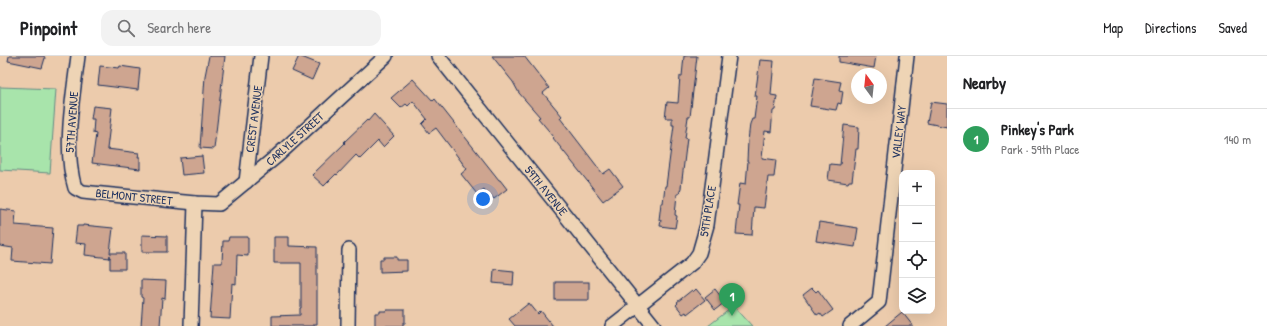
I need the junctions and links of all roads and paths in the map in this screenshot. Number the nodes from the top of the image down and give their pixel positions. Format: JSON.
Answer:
{"nodes":[{"id":1,"x":78,"y":56,"type":"edge"},
{"id":2,"x":261,"y":56,"type":"edge"},
{"id":3,"x":386,"y":56,"type":"edge"},
{"id":4,"x":438,"y":56,"type":"edge"},
{"id":5,"x":729,"y":56,"type":"edge"},
{"id":6,"x":907,"y":56,"type":"edge"},
{"id":7,"x":246,"y":182,"type":"junction"},
{"id":8,"x":75,"y":188,"type":"joint"},
{"id":9,"x":195,"y":203,"type":"junction"},
{"id":10,"x":349,"y":250,"type":"dead end"},
{"id":11,"x":637,"y":306,"type":"junction"},
{"id":12,"x":191,"y":326,"type":"edge"},
{"id":13,"x":348,"y":326,"type":"edge"},
{"id":14,"x":612,"y":326,"type":"edge"},
{"id":15,"x":654,"y":326,"type":"edge"},
{"id":16,"x":850,"y":326,"type":"edge"}],
"edges":[{"from":1,"to":8,"type":"street","name":"57TH AVENUE"},
{"from":2,"to":7,"type":"street","name":"CREST AVENUE"},
{"from":3,"to":7,"type":"street","name":"CARLYLE STREET"},
{"from":4,"to":11,"type":"street","name":"59TH AVENUE"},
{"from":5,"to":11,"type":"street","name":"59TH PLACE"},
{"from":6,"to":16,"type":"street","name":"VALLEY WAY"},
{"from":7,"to":9,"type":"street","name":"CARLYLE STREET"},
{"from":8,"to":9,"type":"street","name":"BELMONT STREET"},
{"from":9,"to":12,"type":"street"},
{"from":10,"to":13,"type":"street"},
{"from":11,"to":14,"type":"street","name":"59TH PLACE"},
{"from":11,"to":15,"type":"street","name":"59TH AVENUE"}]}
